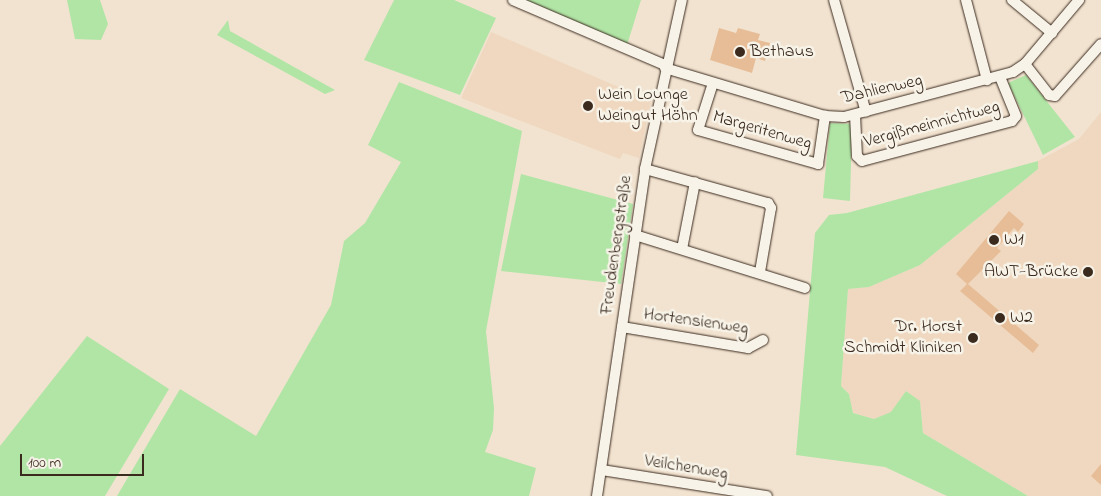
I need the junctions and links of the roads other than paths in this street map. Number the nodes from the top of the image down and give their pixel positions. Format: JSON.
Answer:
{"nodes":[{"id":1,"x":513,"y":0,"type":"edge"},
{"id":2,"x":682,"y":0,"type":"edge"},
{"id":3,"x":834,"y":0,"type":"edge"},
{"id":4,"x":966,"y":0,"type":"edge"},
{"id":5,"x":1012,"y":0,"type":"edge"},
{"id":6,"x":1079,"y":0,"type":"edge"},
{"id":7,"x":1052,"y":33,"type":"junction"},
{"id":8,"x":1101,"y":44,"type":"edge"},
{"id":9,"x":1025,"y":64,"type":"junction"},
{"id":10,"x":665,"y":67,"type":"junction"},
{"id":11,"x":1000,"y":77,"type":"junction"},
{"id":12,"x":987,"y":80,"type":"junction"},
{"id":13,"x":713,"y":83,"type":"junction"},
{"id":14,"x":866,"y":112,"type":"junction"},
{"id":15,"x":855,"y":115,"type":"junction"},
{"id":16,"x":825,"y":116,"type":"junction"},
{"id":17,"x":645,"y":169,"type":"junction"},
{"id":18,"x":695,"y":182,"type":"junction"},
{"id":19,"x":635,"y":236,"type":"junction"},
{"id":20,"x":682,"y":248,"type":"junction"},
{"id":21,"x":760,"y":272,"type":"junction"},
{"id":22,"x":805,"y":288,"type":"dead end"},
{"id":23,"x":622,"y":327,"type":"junction"},
{"id":24,"x":763,"y":340,"type":"dead end"},
{"id":25,"x":602,"y":470,"type":"junction"},
{"id":26,"x":753,"y":495,"type":"edge"},
{"id":27,"x":598,"y":496,"type":"edge"},
{"id":28,"x":767,"y":496,"type":"edge"}],
"edges":[{"from":1,"to":10,"type":"street","name":"Dahlienweg"},
{"from":2,"to":10,"type":"street","name":"Freudenbergstraße"},
{"from":3,"to":14,"type":"street"},
{"from":4,"to":12,"type":"street"},
{"from":5,"to":7,"type":"street"},
{"from":6,"to":7,"type":"street","name":"Dahlienweg"},
{"from":7,"to":9,"type":"street","name":"Dahlienweg"},
{"from":8,"to":9,"type":"street"},
{"from":9,"to":11,"type":"street","name":"Dahlienweg"},
{"from":10,"to":13,"type":"street","name":"Dahlienweg"},
{"from":10,"to":17,"type":"street","name":"Freudenbergstraße"},
{"from":11,"to":12,"type":"street","name":"Dahlienweg"},
{"from":11,"to":15,"type":"street","name":"Vergißmeinnichtweg"},
{"from":12,"to":14,"type":"street","name":"Dahlienweg"},
{"from":13,"to":16,"type":"street","name":"Dahlienweg"},
{"from":13,"to":16,"type":"street","name":"Margeritenweg"},
{"from":14,"to":15,"type":"street","name":"Dahlienweg"},
{"from":15,"to":16,"type":"street","name":"Dahlienweg"},
{"from":17,"to":18,"type":"street"},
{"from":17,"to":19,"type":"street","name":"Freudenbergstraße"},
{"from":18,"to":20,"type":"street"},
{"from":18,"to":21,"type":"street"},
{"from":19,"to":20,"type":"street"},
{"from":19,"to":23,"type":"street","name":"Freudenbergstraße"},
{"from":20,"to":21,"type":"street"},
{"from":21,"to":22,"type":"street"},
{"from":23,"to":24,"type":"street","name":"Hortensienweg"},
{"from":23,"to":25,"type":"street","name":"Freudenbergstraße"},
{"from":25,"to":26,"type":"street","name":"Veilchenweg"},
{"from":25,"to":27,"type":"street","name":"Freudenbergstraße"},
{"from":26,"to":28,"type":"street","name":"Veilchenweg"}]}
